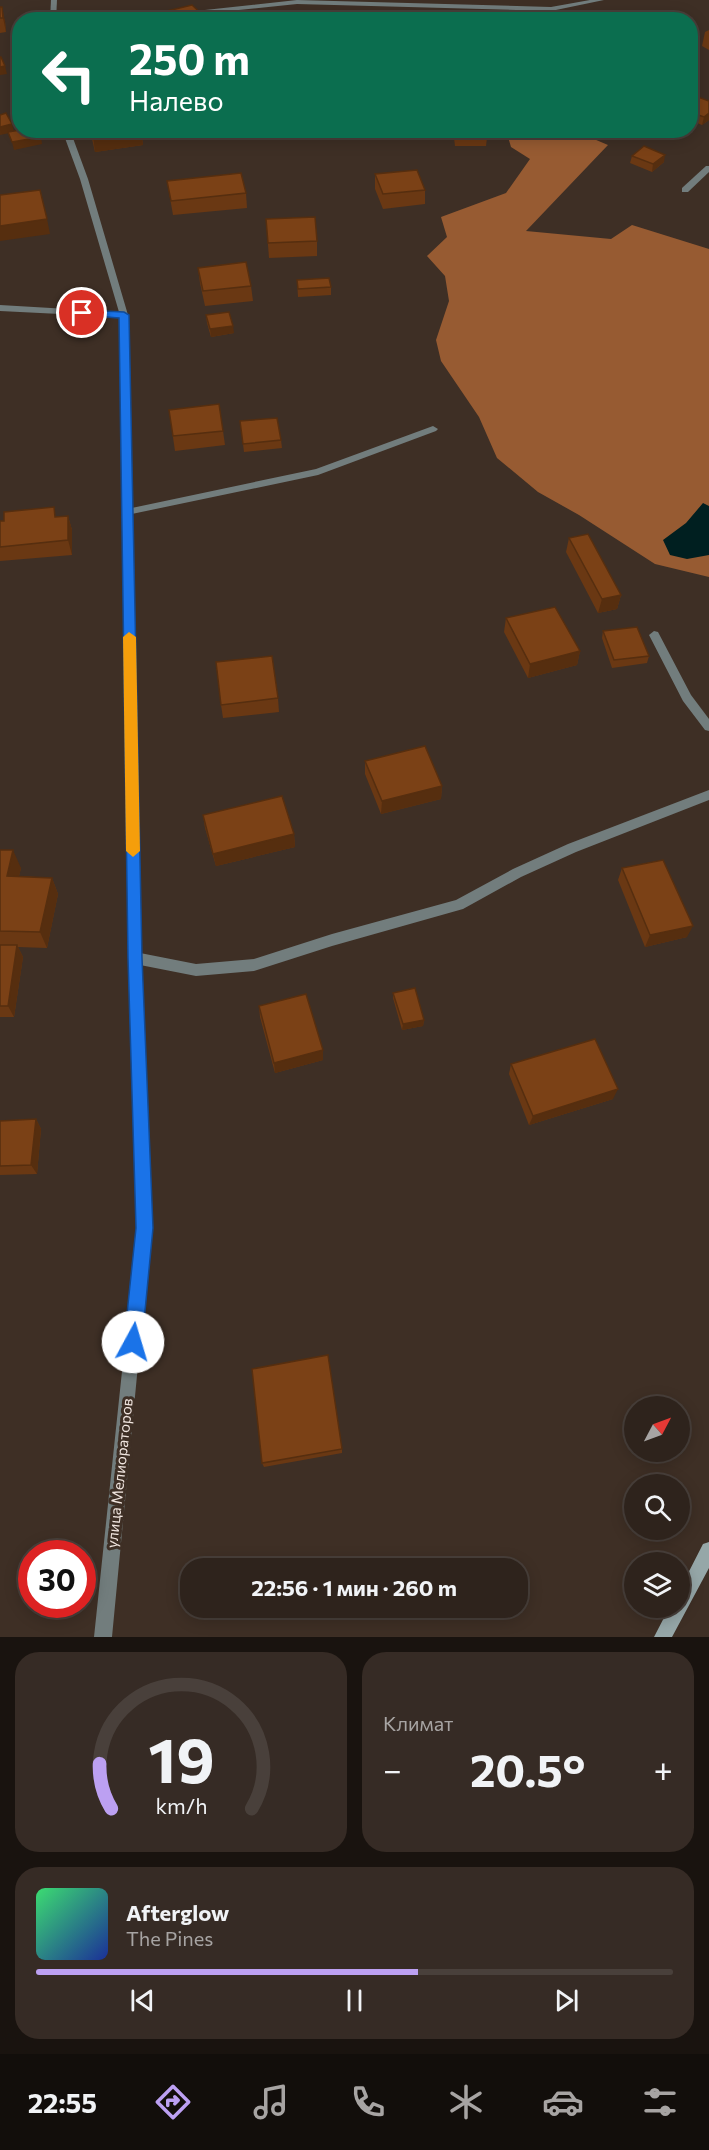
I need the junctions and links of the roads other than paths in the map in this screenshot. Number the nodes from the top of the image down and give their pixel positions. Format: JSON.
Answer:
{"nodes":[{"id":1,"x":601,"y":0,"type":"edge"},
{"id":2,"x":196,"y":12,"type":"edge"},
{"id":3,"x":69,"y":138,"type":"edge"},
{"id":4,"x":709,"y":168,"type":"edge"},
{"id":5,"x":685,"y":190,"type":"dead end"},
{"id":6,"x":0,"y":308,"type":"edge"},
{"id":7,"x":124,"y":315,"type":"junction"},
{"id":8,"x":433,"y":429,"type":"dead end"},
{"id":9,"x":127,"y":512,"type":"junction"},
{"id":10,"x":654,"y":635,"type":"dead end"},
{"id":11,"x":709,"y":727,"type":"edge"},
{"id":12,"x":709,"y":795,"type":"edge"},
{"id":13,"x":135,"y":958,"type":"junction"},
{"id":14,"x":709,"y":1550,"type":"edge"},
{"id":15,"x":690,"y":1586,"type":"edge"},
{"id":16,"x":673,"y":1618,"type":"edge"},
{"id":17,"x":103,"y":1637,"type":"edge"},
{"id":18,"x":663,"y":1637,"type":"edge"}],
"edges":[{"from":1,"to":2,"type":"street"},
{"from":3,"to":7,"type":"street","name":"улица Мелиораторов"},
{"from":4,"to":5,"type":"street"},
{"from":6,"to":7,"type":"street"},
{"from":7,"to":9,"type":"street","name":"улица Мелиораторов"},
{"from":8,"to":9,"type":"street"},
{"from":9,"to":13,"type":"street","name":"улица Мелиораторов"},
{"from":10,"to":11,"type":"street"},
{"from":12,"to":13,"type":"street"},
{"from":13,"to":17,"type":"street","name":"улица Мелиораторов"},
{"from":14,"to":15,"type":"main road"},
{"from":16,"to":18,"type":"main road"}]}
